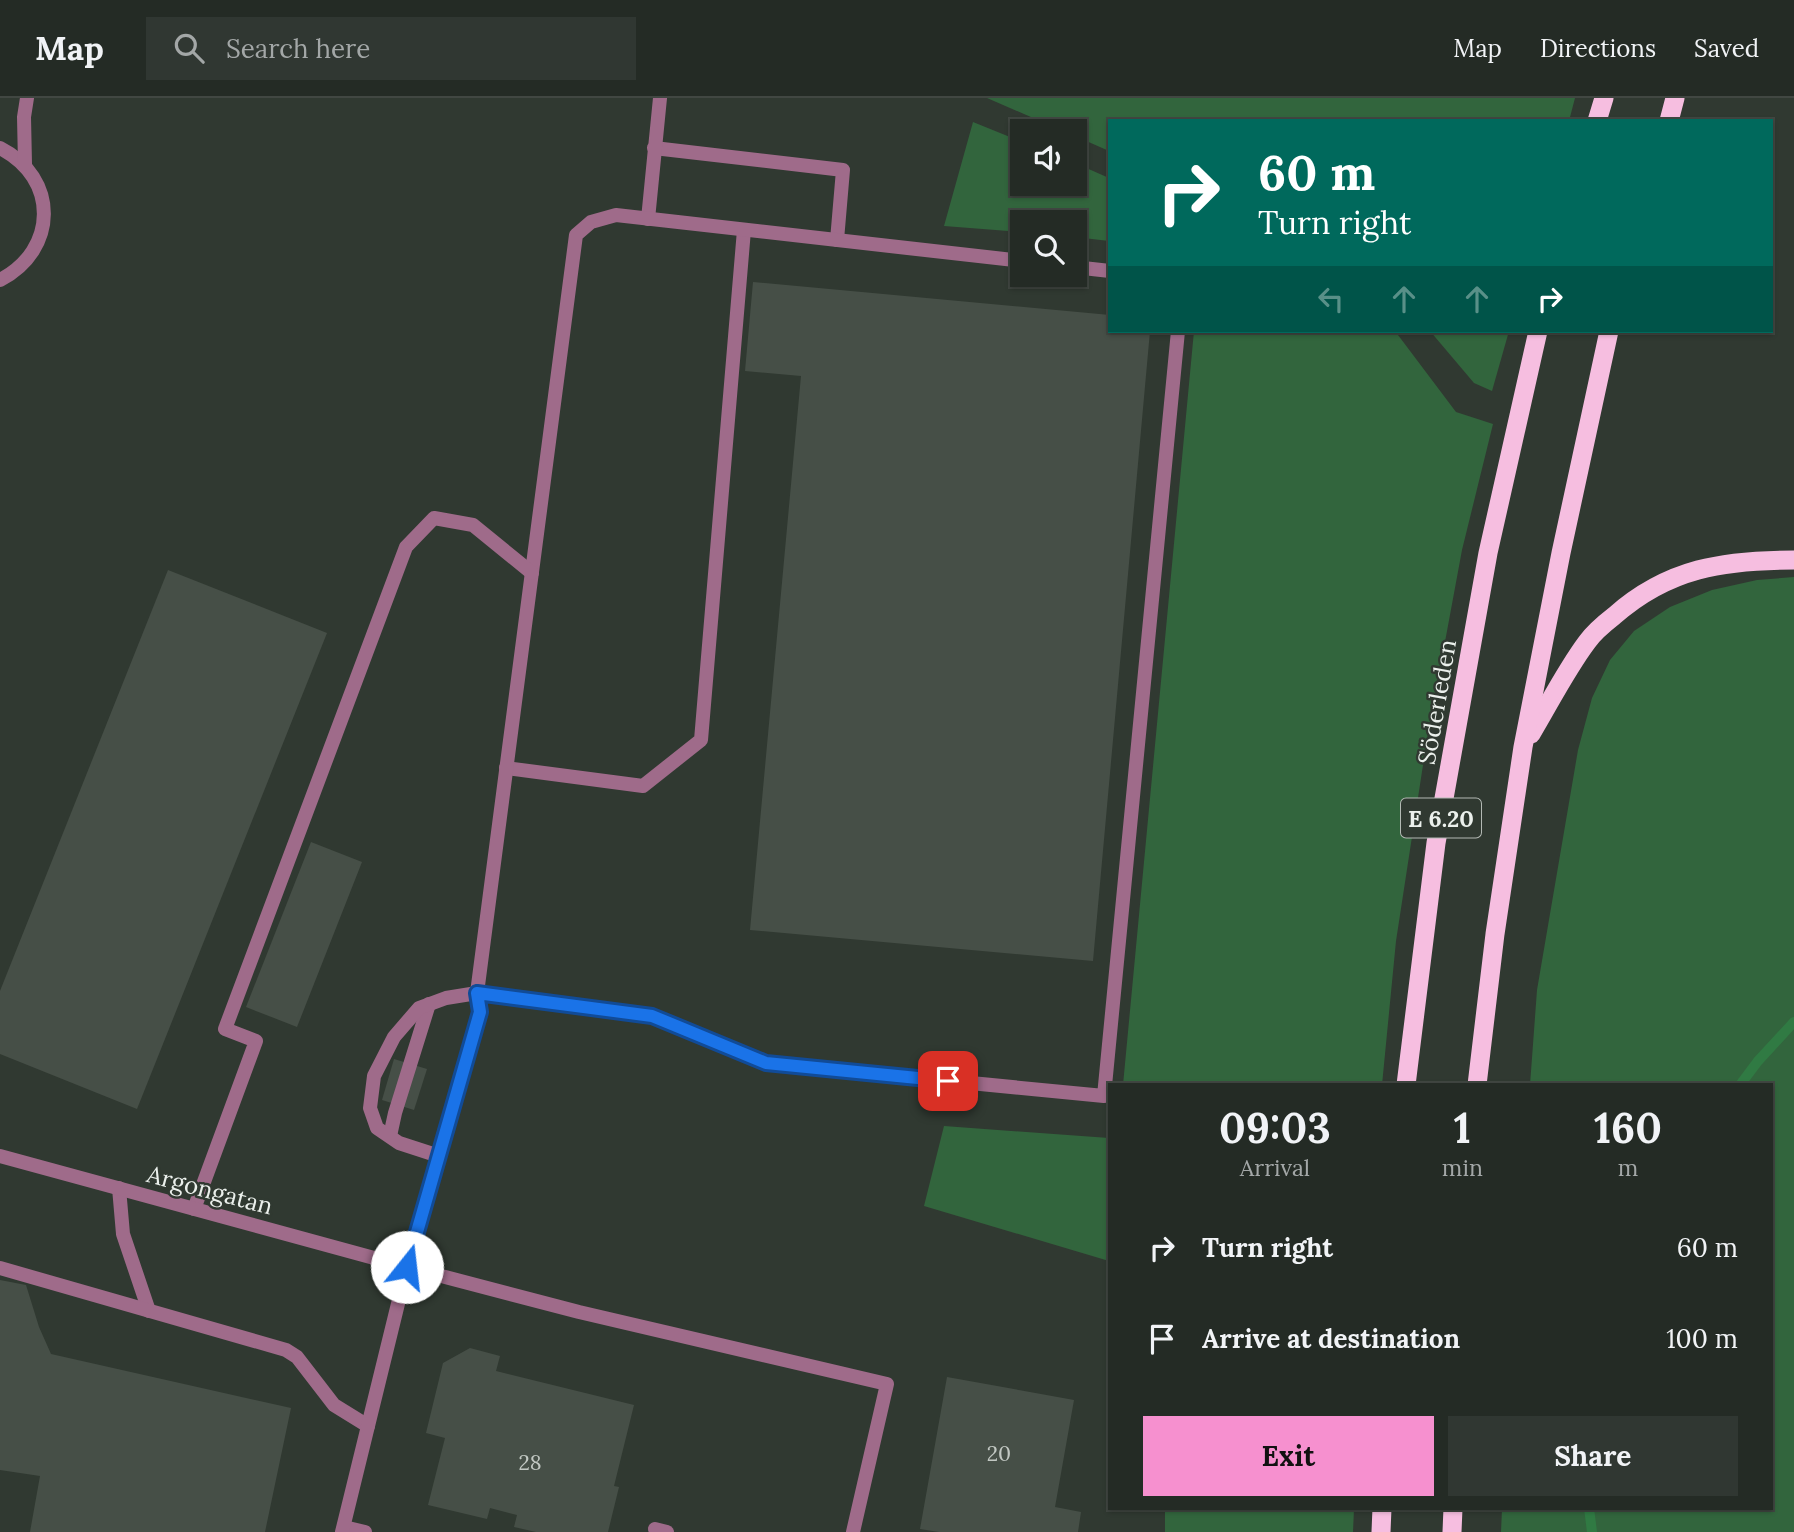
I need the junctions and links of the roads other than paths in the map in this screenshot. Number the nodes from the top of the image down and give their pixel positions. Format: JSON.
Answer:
{"nodes":[{"id":1,"x":27,"y":98,"type":"edge"},
{"id":2,"x":660,"y":98,"type":"edge"},
{"id":3,"x":1604,"y":98,"type":"edge"},
{"id":4,"x":1675,"y":98,"type":"edge"},
{"id":5,"x":1598,"y":119,"type":"edge"},
{"id":6,"x":1670,"y":119,"type":"edge"},
{"id":7,"x":0,"y":148,"type":"edge"},
{"id":8,"x":654,"y":148,"type":"junction"},
{"id":9,"x":24,"y":164,"type":"junction"},
{"id":10,"x":648,"y":219,"type":"junction"},
{"id":11,"x":744,"y":230,"type":"junction"},
{"id":12,"x":837,"y":240,"type":"junction"},
{"id":13,"x":1010,"y":260,"type":"edge"},
{"id":14,"x":1087,"y":268,"type":"edge"},
{"id":15,"x":1108,"y":271,"type":"edge"},
{"id":16,"x":0,"y":280,"type":"edge"},
{"id":17,"x":1178,"y":333,"type":"edge"},
{"id":18,"x":1538,"y":333,"type":"edge"},
{"id":19,"x":1609,"y":333,"type":"edge"},
{"id":20,"x":1794,"y":560,"type":"edge"},
{"id":21,"x":532,"y":573,"type":"junction"},
{"id":22,"x":1523,"y":747,"type":"junction"},
{"id":23,"x":506,"y":768,"type":"junction"},
{"id":24,"x":477,"y":993,"type":"junction"},
{"id":25,"x":429,"y":1004,"type":"junction"},
{"id":26,"x":1406,"y":1083,"type":"edge"},
{"id":27,"x":1477,"y":1083,"type":"edge"},
{"id":28,"x":390,"y":1136,"type":"junction"},
{"id":29,"x":0,"y":1156,"type":"edge"},
{"id":30,"x":439,"y":1156,"type":"junction"},
{"id":31,"x":118,"y":1188,"type":"junction"},
{"id":32,"x":194,"y":1209,"type":"junction"},
{"id":33,"x":407,"y":1267,"type":"junction"},
{"id":34,"x":0,"y":1268,"type":"edge"},
{"id":35,"x":149,"y":1311,"type":"junction"},
{"id":36,"x":368,"y":1426,"type":"junction"},
{"id":37,"x":1382,"y":1510,"type":"edge"},
{"id":38,"x":1453,"y":1510,"type":"edge"},
{"id":39,"x":343,"y":1530,"type":"edge"},
{"id":40,"x":365,"y":1532,"type":"edge"},
{"id":41,"x":853,"y":1532,"type":"edge"},
{"id":42,"x":1381,"y":1532,"type":"edge"},
{"id":43,"x":1452,"y":1532,"type":"edge"}],
"edges":[{"from":1,"to":9,"type":"street"},
{"from":2,"to":8,"type":"street"},
{"from":3,"to":5,"type":"highway"},
{"from":4,"to":6,"type":"highway"},
{"from":7,"to":9,"type":"street"},
{"from":8,"to":10,"type":"street"},
{"from":8,"to":12,"type":"street"},
{"from":9,"to":16,"type":"street"},
{"from":10,"to":11,"type":"street"},
{"from":10,"to":21,"type":"street"},
{"from":11,"to":12,"type":"street"},
{"from":11,"to":23,"type":"street"},
{"from":12,"to":13,"type":"street"},
{"from":14,"to":15,"type":"street"},
{"from":17,"to":24,"type":"street"},
{"from":18,"to":26,"type":"highway","name":"Söderleden","number":"E 6.20"},
{"from":19,"to":22,"type":"highway","number":"E 6.20"},
{"from":20,"to":22,"type":"highway"},
{"from":21,"to":23,"type":"street"},
{"from":21,"to":32,"type":"street"},
{"from":22,"to":27,"type":"highway","number":"E 6.20"},
{"from":23,"to":24,"type":"street"},
{"from":24,"to":25,"type":"street"},
{"from":24,"to":30,"type":"street"},
{"from":25,"to":28,"type":"street"},
{"from":25,"to":28,"type":"street"},
{"from":28,"to":30,"type":"street"},
{"from":29,"to":31,"type":"street","name":"Argongatan"},
{"from":30,"to":33,"type":"street"},
{"from":31,"to":32,"type":"street","name":"Argongatan"},
{"from":31,"to":35,"type":"street"},
{"from":32,"to":33,"type":"street","name":"Argongatan"},
{"from":33,"to":36,"type":"street"},
{"from":33,"to":41,"type":"street","name":"Argongatan"},
{"from":34,"to":35,"type":"street"},
{"from":35,"to":36,"type":"street"},
{"from":36,"to":39,"type":"street"},
{"from":37,"to":42,"type":"highway"},
{"from":38,"to":43,"type":"highway"},
{"from":39,"to":40,"type":"street"}]}
